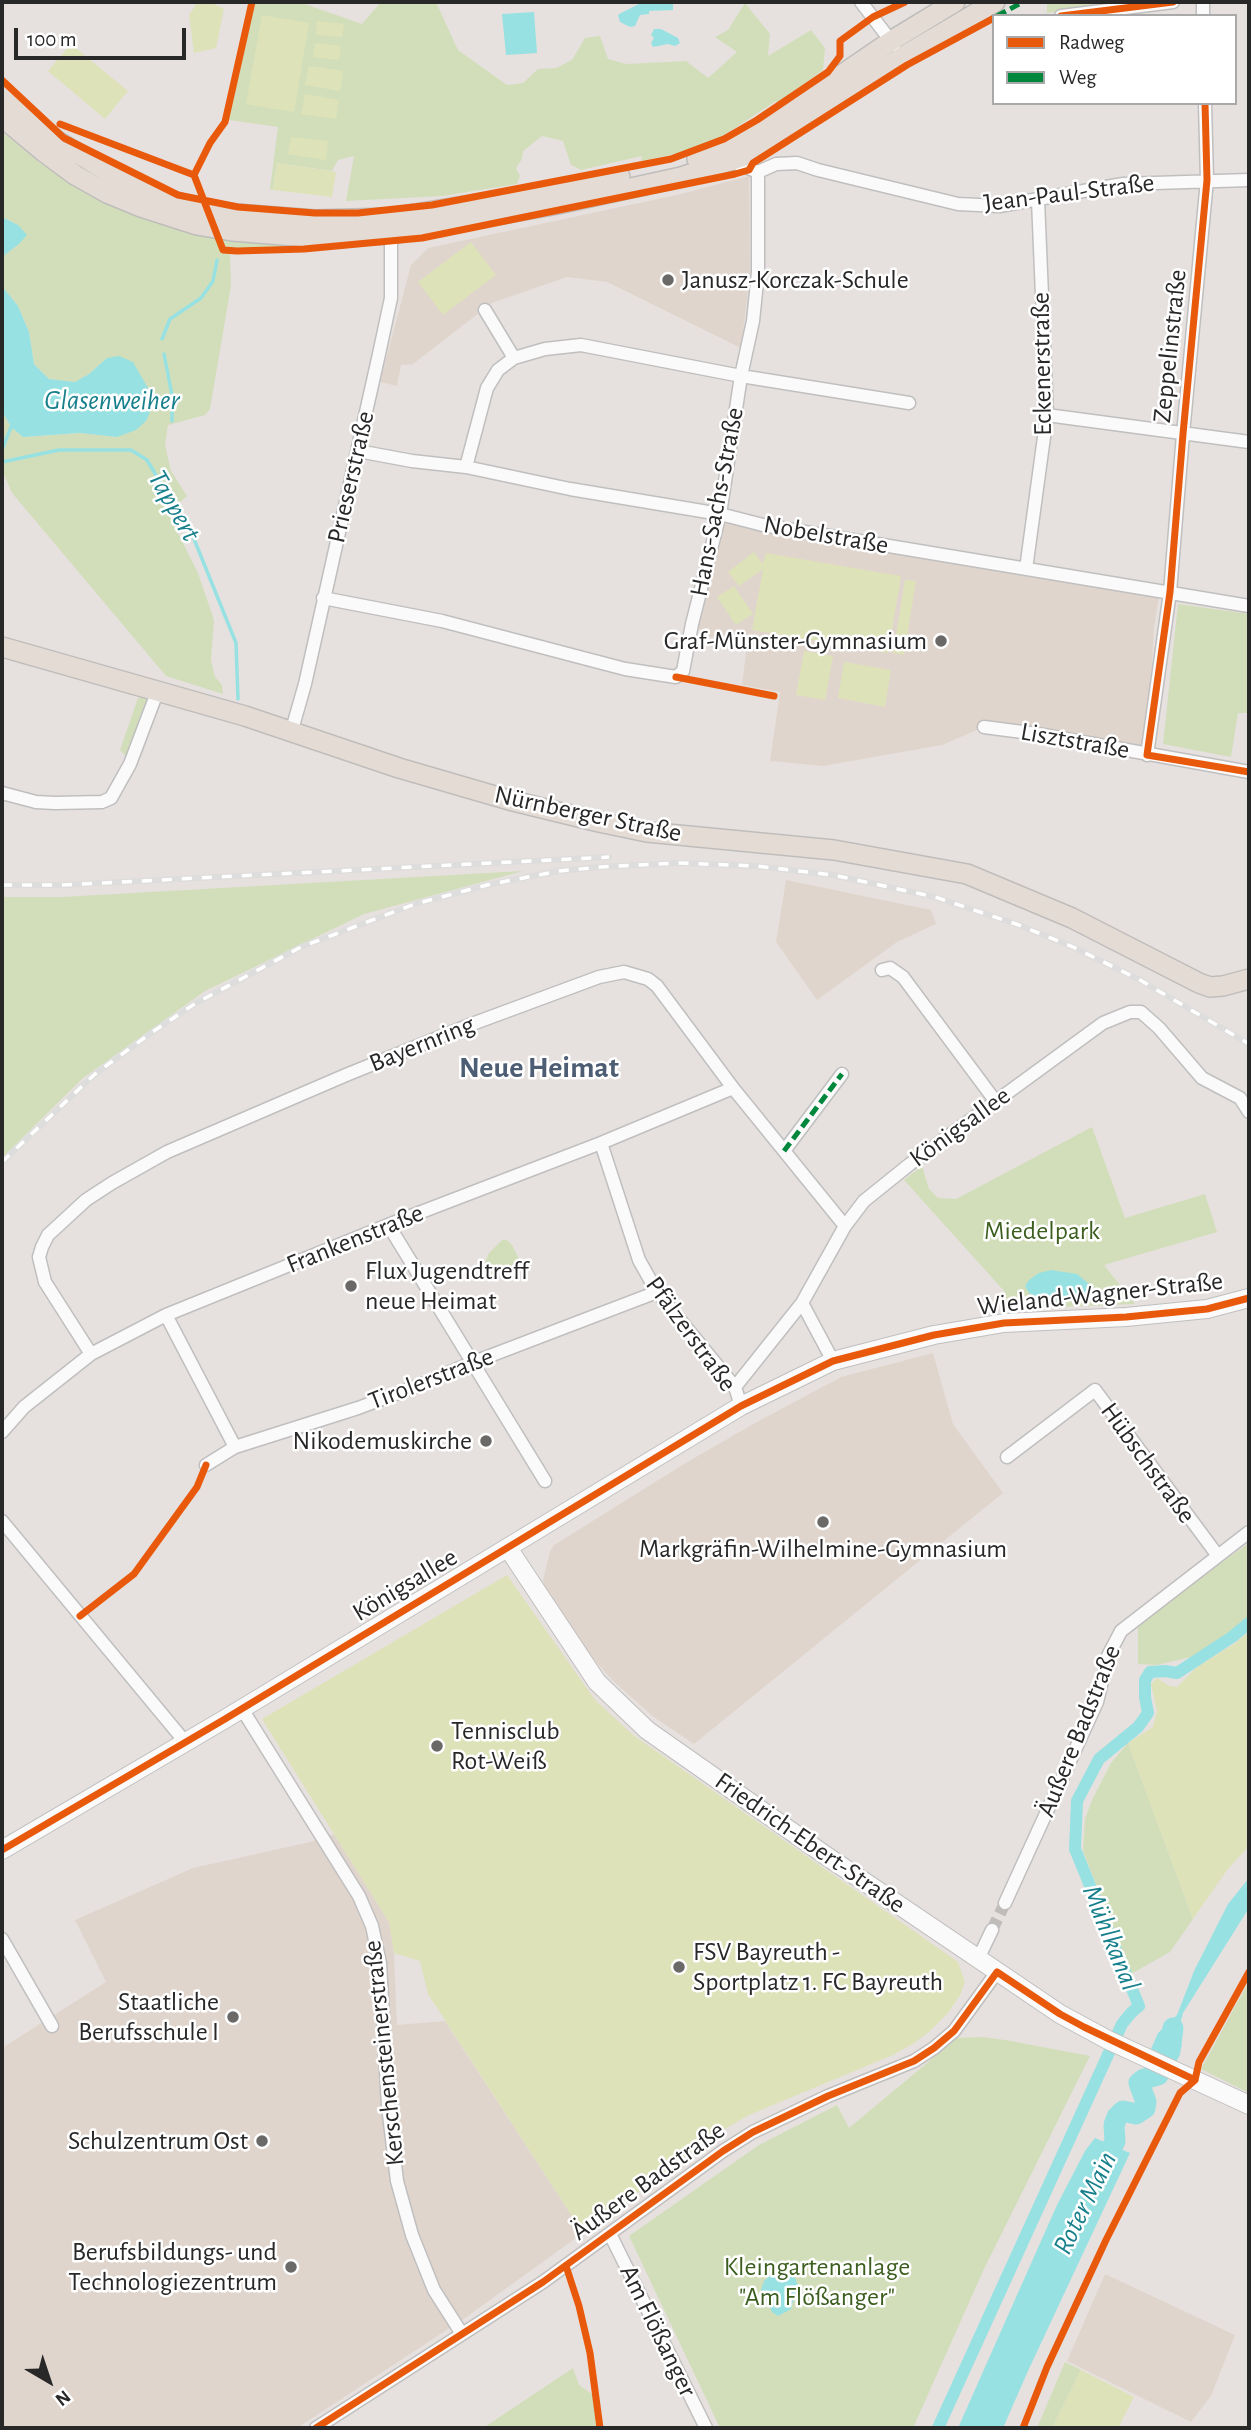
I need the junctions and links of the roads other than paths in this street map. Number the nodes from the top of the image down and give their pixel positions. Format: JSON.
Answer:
{"nodes":[{"id":1,"x":861,"y":2,"type":"edge"},
{"id":2,"x":955,"y":2,"type":"edge"},
{"id":3,"x":995,"y":2,"type":"edge"},
{"id":4,"x":1173,"y":2,"type":"edge"},
{"id":5,"x":1077,"y":14,"type":"edge"},
{"id":6,"x":897,"y":49,"type":"junction"},
{"id":7,"x":2,"y":94,"type":"edge"},
{"id":8,"x":1205,"y":105,"type":"edge"},
{"id":9,"x":2,"y":117,"type":"edge"},
{"id":10,"x":730,"y":161,"type":"junction"},
{"id":11,"x":758,"y":172,"type":"junction"},
{"id":12,"x":1207,"y":180,"type":"junction"},
{"id":13,"x":1249,"y":180,"type":"edge"},
{"id":14,"x":1038,"y":200,"type":"junction"},
{"id":15,"x":391,"y":226,"type":"junction"},
{"id":16,"x":485,"y":310,"type":"dead end"},
{"id":17,"x":514,"y":358,"type":"junction"},
{"id":18,"x":741,"y":376,"type":"junction"},
{"id":19,"x":909,"y":403,"type":"dead end"},
{"id":20,"x":1047,"y":415,"type":"junction"},
{"id":21,"x":1183,"y":434,"type":"junction"},
{"id":22,"x":1249,"y":442,"type":"edge"},
{"id":23,"x":358,"y":452,"type":"junction"},
{"id":24,"x":466,"y":467,"type":"junction"},
{"id":25,"x":720,"y":514,"type":"junction"},
{"id":26,"x":1026,"y":569,"type":"junction"},
{"id":27,"x":1170,"y":592,"type":"junction"},
{"id":28,"x":323,"y":598,"type":"junction"},
{"id":29,"x":1249,"y":606,"type":"edge"},
{"id":30,"x":2,"y":648,"type":"edge"},
{"id":31,"x":158,"y":690,"type":"junction"},
{"id":32,"x":984,"y":727,"type":"dead end"},
{"id":33,"x":291,"y":733,"type":"junction"},
{"id":34,"x":1147,"y":755,"type":"junction"},
{"id":35,"x":1249,"y":772,"type":"edge"},
{"id":36,"x":2,"y":793,"type":"edge"},
{"id":37,"x":883,"y":970,"type":"dead end"},
{"id":38,"x":1249,"y":978,"type":"edge"},
{"id":39,"x":842,"y":1074,"type":"dead end"},
{"id":40,"x":733,"y":1088,"type":"junction"},
{"id":41,"x":996,"y":1102,"type":"junction"},
{"id":42,"x":1249,"y":1112,"type":"edge"},
{"id":43,"x":601,"y":1143,"type":"junction"},
{"id":44,"x":784,"y":1151,"type":"junction"},
{"id":45,"x":389,"y":1226,"type":"junction"},
{"id":46,"x":845,"y":1226,"type":"junction"},
{"id":47,"x":657,"y":1292,"type":"junction"},
{"id":48,"x":1249,"y":1298,"type":"edge"},
{"id":49,"x":802,"y":1303,"type":"junction"},
{"id":50,"x":166,"y":1315,"type":"junction"},
{"id":51,"x":90,"y":1354,"type":"junction"},
{"id":52,"x":833,"y":1361,"type":"junction"},
{"id":53,"x":474,"y":1362,"type":"junction"},
{"id":54,"x":735,"y":1387,"type":"junction"},
{"id":55,"x":741,"y":1406,"type":"junction"},
{"id":56,"x":2,"y":1433,"type":"edge"},
{"id":57,"x":235,"y":1447,"type":"junction"},
{"id":58,"x":1007,"y":1457,"type":"dead end"},
{"id":59,"x":206,"y":1465,"type":"dead end"},
{"id":60,"x":545,"y":1481,"type":"dead end"},
{"id":61,"x":2,"y":1521,"type":"edge"},
{"id":62,"x":1249,"y":1532,"type":"edge"},
{"id":63,"x":508,"y":1548,"type":"junction"},
{"id":64,"x":1218,"y":1556,"type":"junction"},
{"id":65,"x":242,"y":1709,"type":"junction"},
{"id":66,"x":186,"y":1743,"type":"junction"},
{"id":67,"x":2,"y":1850,"type":"edge"},
{"id":68,"x":1005,"y":1903,"type":"tunnel mouth"},
{"id":69,"x":992,"y":1930,"type":"tunnel mouth"},
{"id":70,"x":3,"y":1944,"type":"edge"},
{"id":71,"x":978,"y":1959,"type":"junction"},
{"id":72,"x":997,"y":1972,"type":"junction"},
{"id":73,"x":52,"y":2026,"type":"dead end"},
{"id":74,"x":1249,"y":2105,"type":"edge"},
{"id":75,"x":610,"y":2234,"type":"junction"},
{"id":76,"x":462,"y":2334,"type":"junction"},
{"id":77,"x":316,"y":2428,"type":"edge"},
{"id":78,"x":706,"y":2428,"type":"edge"}],
"edges":[{"from":1,"to":6,"type":"street"},
{"from":2,"to":6,"type":"main road"},
{"from":3,"to":6,"type":"main road"},
{"from":4,"to":5,"type":"street"},
{"from":6,"to":10,"type":"main road"},
{"from":6,"to":15,"type":"main road"},
{"from":7,"to":15,"type":"main road"},
{"from":8,"to":12,"type":"street","name":"Zeppelinstraße"},
{"from":9,"to":15,"type":"main road"},
{"from":10,"to":11,"type":"street"},
{"from":10,"to":15,"type":"main road"},
{"from":11,"to":14,"type":"street","name":"Jean-Paul-Straße"},
{"from":11,"to":18,"type":"street","name":"Hans-Sachs-Straße"},
{"from":12,"to":13,"type":"street","name":"Jean-Paul-Straße"},
{"from":12,"to":14,"type":"street","name":"Jean-Paul-Straße"},
{"from":12,"to":21,"type":"street","name":"Zeppelinstraße"},
{"from":14,"to":20,"type":"street","name":"Eckenerstraße"},
{"from":15,"to":23,"type":"street","name":"Prieserstraße"},
{"from":16,"to":17,"type":"street"},
{"from":17,"to":18,"type":"street"},
{"from":17,"to":24,"type":"street"},
{"from":18,"to":19,"type":"street"},
{"from":18,"to":25,"type":"street","name":"Hans-Sachs-Straße"},
{"from":20,"to":21,"type":"street"},
{"from":20,"to":26,"type":"street","name":"Eckenerstraße"},
{"from":21,"to":22,"type":"street"},
{"from":21,"to":27,"type":"street","name":"Zeppelinstraße"},
{"from":23,"to":24,"type":"street","name":"Nobelstraße"},
{"from":23,"to":28,"type":"street","name":"Prieserstraße"},
{"from":24,"to":25,"type":"street","name":"Nobelstraße"},
{"from":25,"to":26,"type":"street","name":"Nobelstraße"},
{"from":25,"to":28,"type":"street","name":"Hans-Sachs-Straße"},
{"from":26,"to":27,"type":"street","name":"Nobelstraße"},
{"from":27,"to":29,"type":"street","name":"Nobelstraße"},
{"from":27,"to":34,"type":"street","name":"Zeppelinstraße"},
{"from":28,"to":33,"type":"street","name":"Prieserstraße"},
{"from":30,"to":31,"type":"main road","name":"Nürnberger Straße"},
{"from":31,"to":33,"type":"main road","name":"Nürnberger Straße"},
{"from":31,"to":36,"type":"street"},
{"from":32,"to":34,"type":"street","name":"Lisztstraße"},
{"from":33,"to":38,"type":"main road","name":"Nürnberger Straße"},
{"from":34,"to":35,"type":"street","name":"Lisztstraße"},
{"from":37,"to":41,"type":"street"},
{"from":39,"to":44,"type":"street"},
{"from":40,"to":43,"type":"street","name":"Frankenstraße"},
{"from":40,"to":44,"type":"street","name":"Bayernring"},
{"from":40,"to":51,"type":"street","name":"Bayernring"},
{"from":41,"to":42,"type":"street","name":"Königsallee"},
{"from":41,"to":46,"type":"street","name":"Königsallee"},
{"from":43,"to":45,"type":"street","name":"Frankenstraße"},
{"from":43,"to":47,"type":"street","name":"Pfälzerstraße"},
{"from":44,"to":46,"type":"street","name":"Bayernring"},
{"from":45,"to":50,"type":"street","name":"Frankenstraße"},
{"from":45,"to":53,"type":"street"},
{"from":46,"to":49,"type":"street","name":"Königsallee"},
{"from":47,"to":53,"type":"street","name":"Tirolerstraße"},
{"from":47,"to":54,"type":"street","name":"Pfälzerstraße"},
{"from":48,"to":52,"type":"main road","name":"Wieland-Wagner-Straße"},
{"from":49,"to":52,"type":"street"},
{"from":49,"to":54,"type":"street","name":"Königsallee"},
{"from":50,"to":51,"type":"street","name":"Frankenstraße"},
{"from":50,"to":57,"type":"street"},
{"from":51,"to":56,"type":"street","name":"Frankenstraße"},
{"from":52,"to":55,"type":"main road","name":"Königsallee"},
{"from":53,"to":57,"type":"street","name":"Tirolerstraße"},
{"from":53,"to":60,"type":"street"},
{"from":54,"to":55,"type":"street","name":"Pfälzerstraße"},
{"from":55,"to":63,"type":"main road","name":"Königsallee"},
{"from":57,"to":59,"type":"street","name":"Tirolerstraße"},
{"from":58,"to":64,"type":"street","name":"Hübschstraße"},
{"from":61,"to":66,"type":"street"},
{"from":62,"to":64,"type":"street","name":"Äußere Badstraße"},
{"from":63,"to":65,"type":"main road","name":"Königsallee"},
{"from":63,"to":71,"type":"main road","name":"Friedrich-Ebert-Straße"},
{"from":64,"to":68,"type":"street","name":"Äußere Badstraße"},
{"from":65,"to":66,"type":"main road","name":"Königsallee"},
{"from":65,"to":76,"type":"street","name":"Kerschensteinerstraße"},
{"from":66,"to":67,"type":"main road","name":"Königsallee"},
{"from":69,"to":71,"type":"street"},
{"from":70,"to":73,"type":"street"},
{"from":71,"to":72,"type":"main road","name":"Friedrich-Ebert-Straße"},
{"from":72,"to":74,"type":"main road","name":"Friedrich-Ebert-Straße"},
{"from":72,"to":75,"type":"street","name":"Äußere Badstraße"},
{"from":75,"to":76,"type":"street","name":"Äußere Badstraße"},
{"from":75,"to":78,"type":"street","name":"Am Flößanger"},
{"from":76,"to":77,"type":"street","name":"Äußere Badstraße"}]}
